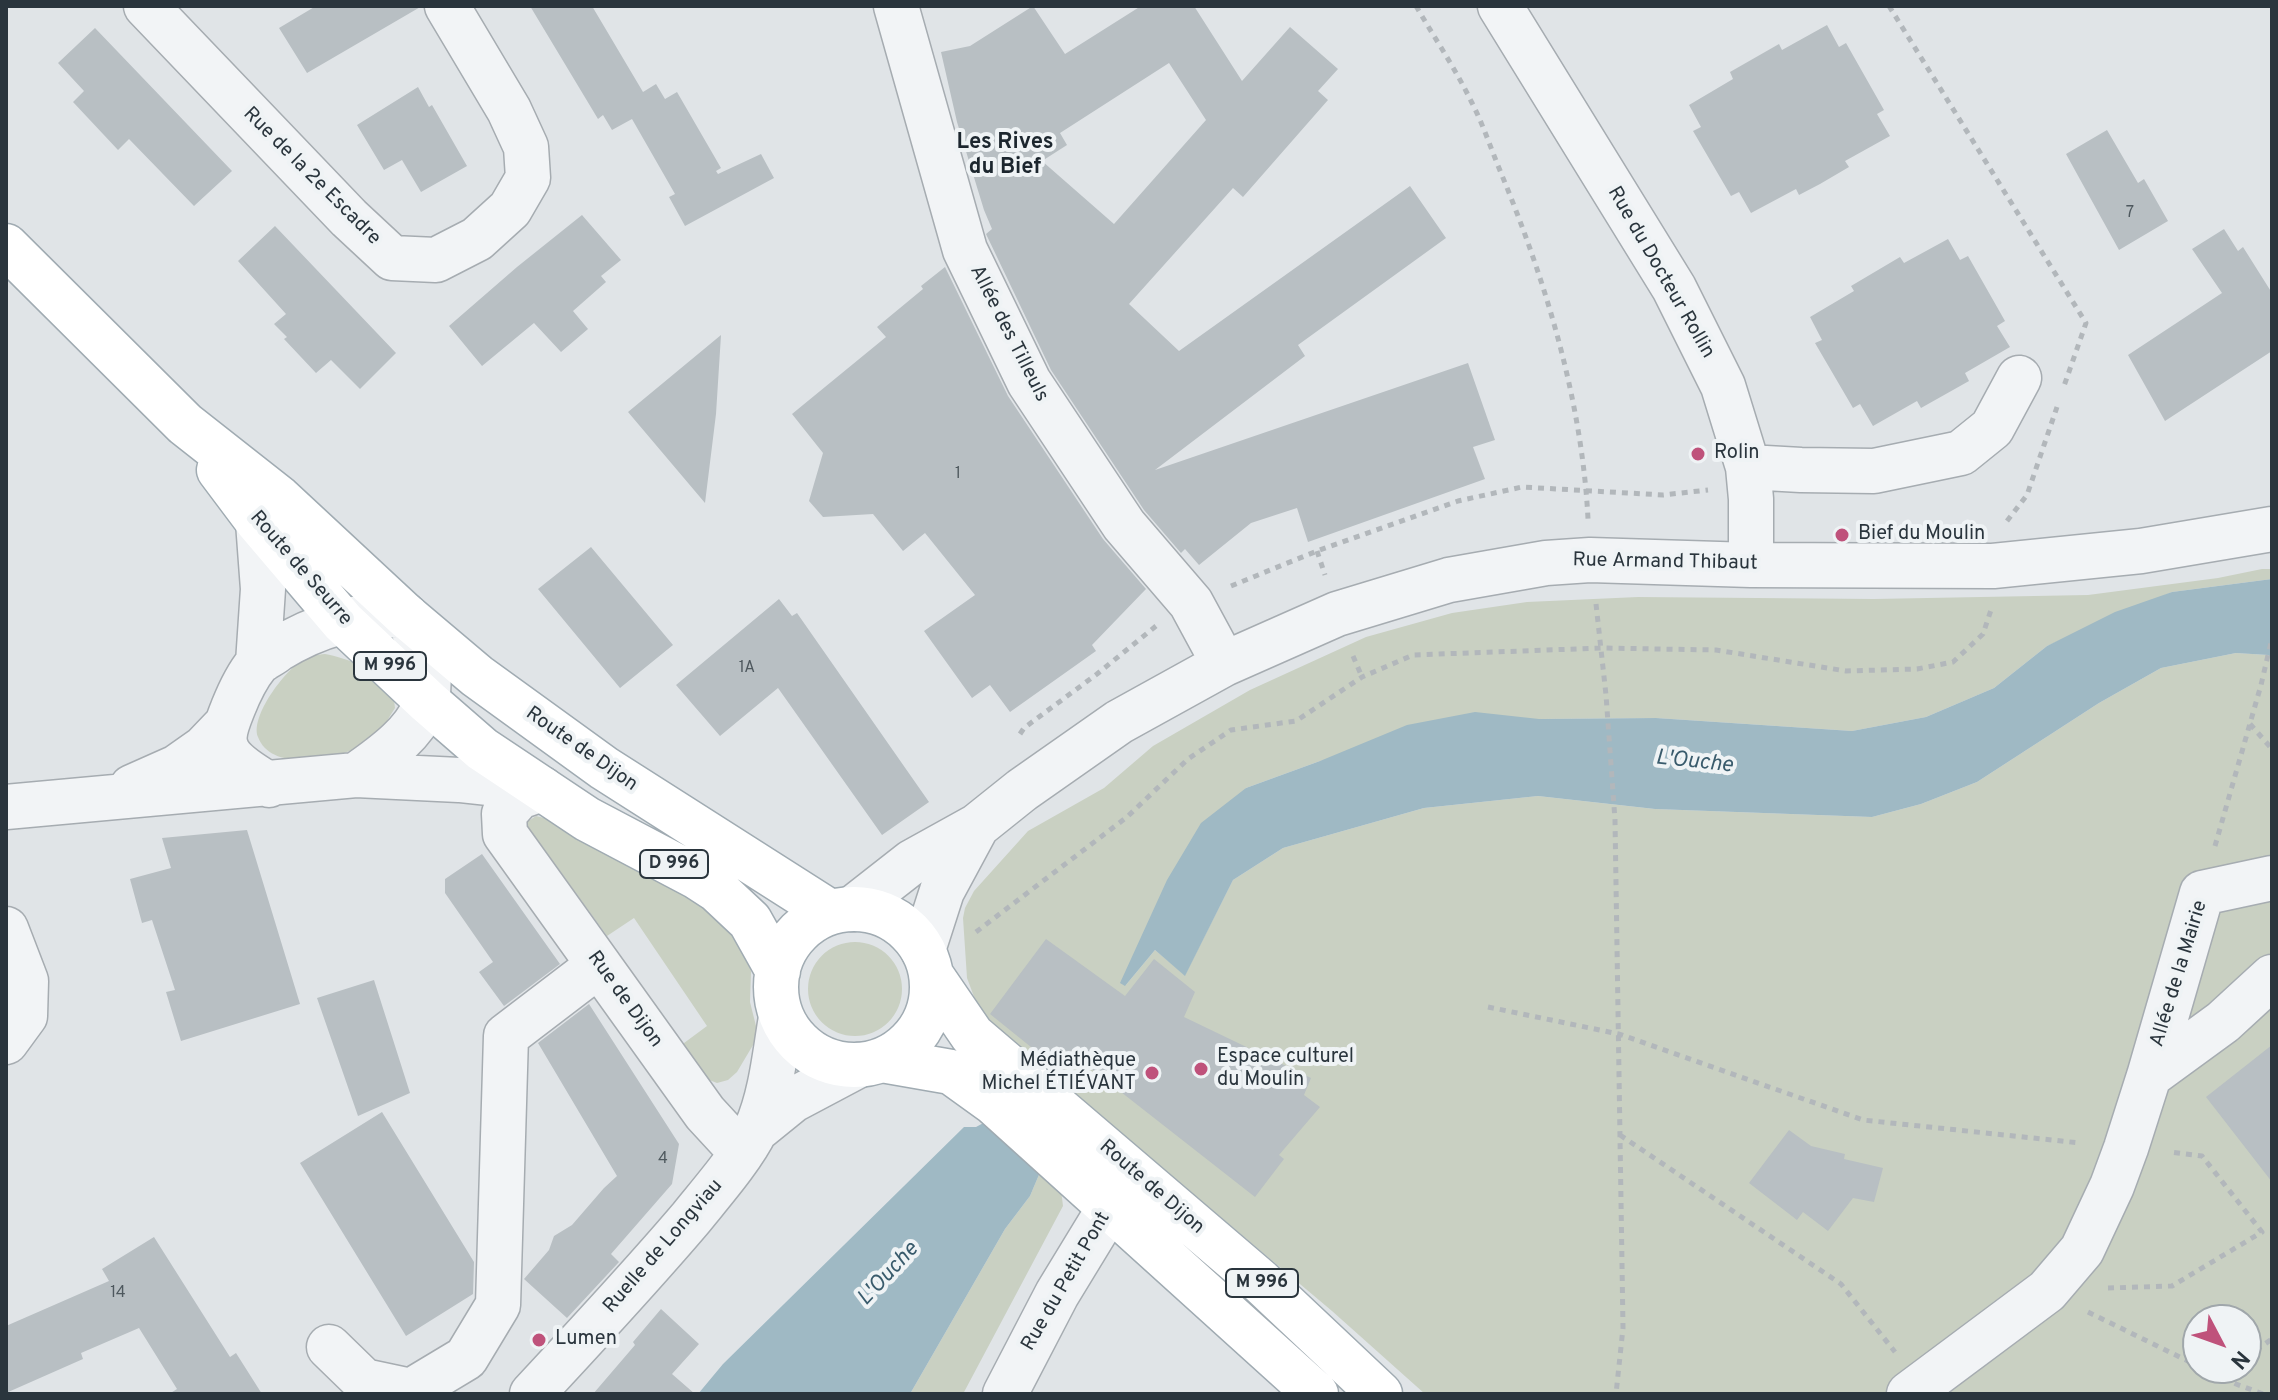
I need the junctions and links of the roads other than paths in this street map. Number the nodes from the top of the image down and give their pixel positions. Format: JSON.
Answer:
{"nodes":[{"id":1,"x":146,"y":6,"type":"edge"},
{"id":2,"x":447,"y":6,"type":"edge"},
{"id":3,"x":896,"y":6,"type":"edge"},
{"id":4,"x":1500,"y":6,"type":"edge"},
{"id":5,"x":6,"y":246,"type":"edge"},
{"id":6,"x":2019,"y":378,"type":"dead end"},
{"id":7,"x":185,"y":424,"type":"junction"},
{"id":8,"x":1750,"y":483,"type":"junction"},
{"id":9,"x":258,"y":522,"type":"junction"},
{"id":10,"x":2272,"y":529,"type":"edge"},
{"id":11,"x":350,"y":564,"type":"joint"},
{"id":12,"x":1751,"y":565,"type":"junction"},
{"id":13,"x":406,"y":616,"type":"junction"},
{"id":14,"x":343,"y":622,"type":"junction"},
{"id":15,"x":258,"y":663,"type":"junction"},
{"id":16,"x":1224,"y":664,"type":"junction"},
{"id":17,"x":428,"y":702,"type":"junction"},
{"id":18,"x":227,"y":724,"type":"junction"},
{"id":19,"x":356,"y":775,"type":"junction"},
{"id":20,"x":269,"y":785,"type":"junction"},
{"id":21,"x":542,"y":789,"type":"junction"},
{"id":22,"x":108,"y":798,"type":"junction"},
{"id":23,"x":6,"y":807,"type":"edge"},
{"id":24,"x":977,"y":826,"type":"junction"},
{"id":25,"x":2272,"y":878,"type":"edge"},
{"id":26,"x":841,"y":910,"type":"junction"},
{"id":27,"x":6,"y":929,"type":"edge"},
{"id":28,"x":928,"y":963,"type":"junction"},
{"id":29,"x":599,"y":965,"type":"junction"},
{"id":30,"x":778,"y":971,"type":"junction"},
{"id":31,"x":2272,"y":977,"type":"edge"},
{"id":32,"x":781,"y":1017,"type":"junction"},
{"id":33,"x":6,"y":1042,"type":"edge"},
{"id":34,"x":961,"y":1053,"type":"junction"},
{"id":35,"x":870,"y":1062,"type":"junction"},
{"id":36,"x":2149,"y":1076,"type":"junction"},
{"id":37,"x":748,"y":1141,"type":"junction"},
{"id":38,"x":1125,"y":1192,"type":"junction"},
{"id":39,"x":329,"y":1347,"type":"dead end"},
{"id":40,"x":1915,"y":1390,"type":"edge"},
{"id":41,"x":532,"y":1394,"type":"edge"},
{"id":42,"x":1005,"y":1394,"type":"edge"},
{"id":43,"x":1316,"y":1394,"type":"edge"},
{"id":44,"x":1380,"y":1394,"type":"edge"}],
"edges":[{"from":1,"to":2,"type":"street","name":"Rue de la 2e Escadre"},
{"from":3,"to":16,"type":"street","name":"Allée des Tilleuls"},
{"from":4,"to":8,"type":"street","name":"Rue du Docteur Rollin"},
{"from":5,"to":7,"type":"main road","name":"Route de Seurre","number":"M 996"},
{"from":6,"to":8,"type":"street"},
{"from":7,"to":9,"type":"main road","name":"Route de Seurre","number":"M 996"},
{"from":7,"to":11,"type":"main road","name":"Route de Seurre","number":"M 996"},
{"from":8,"to":12,"type":"street","name":"Rue du Docteur Rollin"},
{"from":9,"to":14,"type":"main road","name":"Route de Seurre","number":"M 996"},
{"from":9,"to":15,"type":"street"},
{"from":10,"to":12,"type":"street","name":"Rue Armand Thibaut"},
{"from":11,"to":13,"type":"main road","name":"Route de Dijon","number":"M 996"},
{"from":12,"to":16,"type":"street","name":"Rue Armand Thibaut"},
{"from":13,"to":14,"type":"street"},
{"from":13,"to":17,"type":"street"},
{"from":13,"to":26,"type":"main road","name":"Route de Dijon","number":"M 996"},
{"from":14,"to":15,"type":"street"},
{"from":14,"to":17,"type":"main road","name":"Route de Seurre","number":"M 996"},
{"from":15,"to":18,"type":"street"},
{"from":16,"to":24,"type":"street","name":"Rue Armand Thibaut"},
{"from":17,"to":19,"type":"street"},
{"from":17,"to":21,"type":"main road","name":"Route de Seurre","number":"M 996"},
{"from":18,"to":20,"type":"street"},
{"from":18,"to":22,"type":"street"},
{"from":19,"to":20,"type":"street"},
{"from":19,"to":21,"type":"street"},
{"from":20,"to":22,"type":"street"},
{"from":21,"to":29,"type":"street","name":"Rue de Dijon"},
{"from":21,"to":30,"type":"main road","number":"D 996"},
{"from":22,"to":23,"type":"street"},
{"from":24,"to":26,"type":"street","name":"Rue Armand Thibaut"},
{"from":24,"to":28,"type":"street","name":"Rue Armand Thibaut"},
{"from":25,"to":36,"type":"street","name":"Allée de la Mairie"},
{"from":26,"to":28,"type":"main road"},
{"from":26,"to":30,"type":"main road"},
{"from":27,"to":33,"type":"street"},
{"from":28,"to":34,"type":"main road","name":"Route de Dijon","number":"M 996"},
{"from":28,"to":35,"type":"main road"},
{"from":29,"to":37,"type":"street","name":"Rue de Dijon"},
{"from":29,"to":39,"type":"street"},
{"from":30,"to":32,"type":"main road"},
{"from":31,"to":36,"type":"street","name":"Allée de la Mairie"},
{"from":32,"to":35,"type":"main road"},
{"from":32,"to":37,"type":"street","name":"Ruelle de Longviau"},
{"from":34,"to":35,"type":"main road","name":"Route de Dijon","number":"M 996"},
{"from":34,"to":38,"type":"main road","name":"Route de Dijon","number":"M 996"},
{"from":35,"to":37,"type":"street","name":"Ruelle de Longviau"},
{"from":36,"to":40,"type":"street","name":"Allée de la Mairie"},
{"from":37,"to":41,"type":"street","name":"Ruelle de Longviau"},
{"from":38,"to":42,"type":"street","name":"Rue du Petit Pont"},
{"from":38,"to":43,"type":"main road","name":"Route de Dijon","number":"M 996"},
{"from":38,"to":44,"type":"main road","name":"Route de Dijon","number":"M 996"}]}
